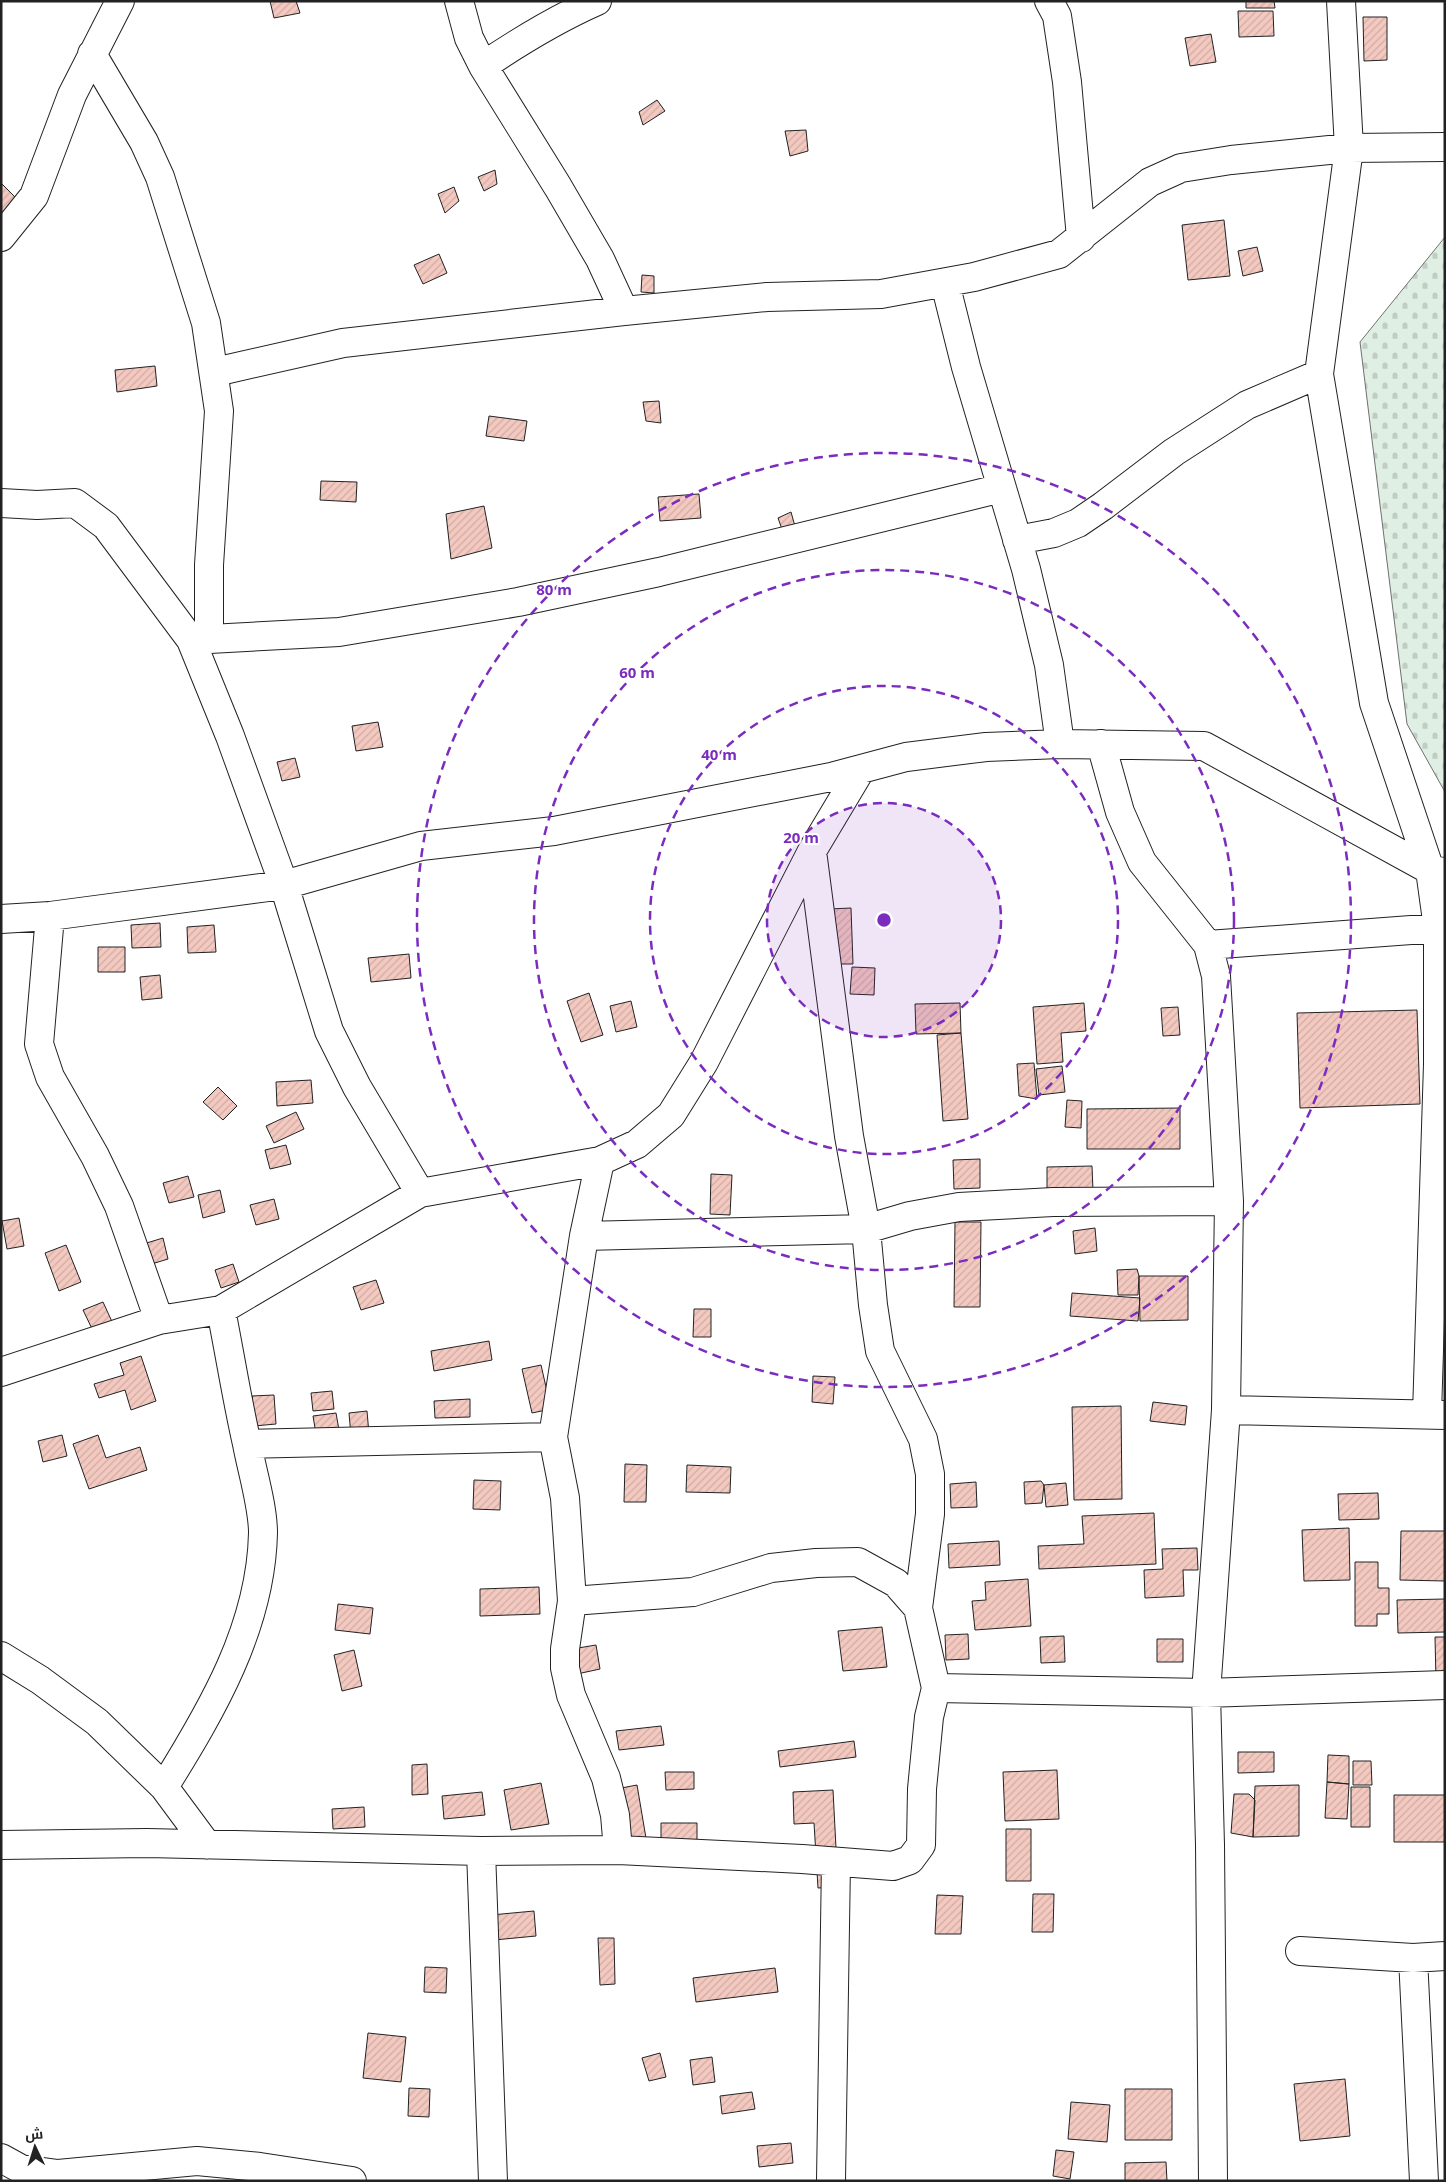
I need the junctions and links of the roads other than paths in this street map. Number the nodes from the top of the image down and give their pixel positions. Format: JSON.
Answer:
{"nodes":[{"id":1,"x":120,"y":1,"type":"edge"},
{"id":2,"x":459,"y":1,"type":"edge"},
{"id":3,"x":597,"y":1,"type":"edge"},
{"id":4,"x":1050,"y":1,"type":"edge"},
{"id":5,"x":1341,"y":1,"type":"edge"},
{"id":6,"x":92,"y":54,"type":"junction"},
{"id":7,"x":483,"y":66,"type":"junction"},
{"id":8,"x":1445,"y":147,"type":"edge"},
{"id":9,"x":1349,"y":148,"type":"junction"},
{"id":10,"x":1,"y":237,"type":"edge"},
{"id":11,"x":1081,"y":238,"type":"junction"},
{"id":12,"x":945,"y":282,"type":"junction"},
{"id":13,"x":624,"y":311,"type":"junction"},
{"id":14,"x":215,"y":372,"type":"junction"},
{"id":15,"x":1319,"y":374,"type":"junction"},
{"id":16,"x":1002,"y":488,"type":"junction"},
{"id":17,"x":1,"y":503,"type":"edge"},
{"id":18,"x":1017,"y":540,"type":"junction"},
{"id":19,"x":200,"y":640,"type":"junction"},
{"id":20,"x":1060,"y":744,"type":"junction"},
{"id":21,"x":1101,"y":744,"type":"junction"},
{"id":22,"x":861,"y":769,"type":"junction"},
{"id":23,"x":812,"y":851,"type":"junction"},
{"id":24,"x":1437,"y":871,"type":"edge"},
{"id":25,"x":284,"y":885,"type":"junction"},
{"id":26,"x":50,"y":916,"type":"junction"},
{"id":27,"x":1,"y":919,"type":"edge"},
{"id":28,"x":1438,"y":928,"type":"junction"},
{"id":29,"x":1208,"y":945,"type":"junction"},
{"id":30,"x":600,"y":1161,"type":"junction"},
{"id":31,"x":420,"y":1193,"type":"junction"},
{"id":32,"x":1229,"y":1201,"type":"junction"},
{"id":33,"x":866,"y":1229,"type":"junction"},
{"id":34,"x":584,"y":1236,"type":"junction"},
{"id":35,"x":222,"y":1310,"type":"junction"},
{"id":36,"x":159,"y":1320,"type":"junction"},
{"id":37,"x":1,"y":1372,"type":"edge"},
{"id":38,"x":1226,"y":1410,"type":"junction"},
{"id":39,"x":1436,"y":1414,"type":"edge"},
{"id":40,"x":553,"y":1437,"type":"junction"},
{"id":41,"x":247,"y":1444,"type":"junction"},
{"id":42,"x":572,"y":1601,"type":"junction"},
{"id":43,"x":918,"y":1608,"type":"junction"},
{"id":44,"x":1,"y":1656,"type":"edge"},
{"id":45,"x":1445,"y":1685,"type":"edge"},
{"id":46,"x":936,"y":1688,"type":"junction"},
{"id":47,"x":1206,"y":1692,"type":"junction"},
{"id":48,"x":164,"y":1787,"type":"junction"},
{"id":49,"x":1,"y":1845,"type":"edge"},
{"id":50,"x":207,"y":1845,"type":"junction"},
{"id":51,"x":618,"y":1850,"type":"junction"},
{"id":52,"x":481,"y":1851,"type":"junction"},
{"id":53,"x":836,"y":1862,"type":"junction"},
{"id":54,"x":1300,"y":1951,"type":"dead end"},
{"id":55,"x":1445,"y":1956,"type":"edge"},
{"id":56,"x":1413,"y":1958,"type":"junction"},
{"id":57,"x":1,"y":2158,"type":"edge"},
{"id":58,"x":352,"y":2181,"type":"edge"},
{"id":59,"x":493,"y":2181,"type":"edge"},
{"id":60,"x":831,"y":2181,"type":"edge"},
{"id":61,"x":1213,"y":2181,"type":"edge"},
{"id":62,"x":1424,"y":2181,"type":"edge"}],
"edges":[{"from":1,"to":6,"type":"street"},
{"from":2,"to":7,"type":"street"},
{"from":3,"to":7,"type":"street"},
{"from":4,"to":11,"type":"street"},
{"from":5,"to":9,"type":"street"},
{"from":6,"to":10,"type":"street"},
{"from":6,"to":14,"type":"street"},
{"from":7,"to":13,"type":"street"},
{"from":8,"to":9,"type":"street"},
{"from":9,"to":11,"type":"street"},
{"from":9,"to":15,"type":"street"},
{"from":11,"to":12,"type":"street"},
{"from":12,"to":13,"type":"street"},
{"from":12,"to":16,"type":"street"},
{"from":13,"to":14,"type":"street"},
{"from":14,"to":19,"type":"street"},
{"from":15,"to":18,"type":"street"},
{"from":15,"to":24,"type":"street"},
{"from":16,"to":18,"type":"street"},
{"from":16,"to":19,"type":"street"},
{"from":17,"to":19,"type":"street"},
{"from":18,"to":20,"type":"street"},
{"from":19,"to":25,"type":"street"},
{"from":20,"to":21,"type":"street"},
{"from":20,"to":22,"type":"street"},
{"from":21,"to":24,"type":"street"},
{"from":21,"to":29,"type":"street"},
{"from":22,"to":23,"type":"street"},
{"from":22,"to":25,"type":"street"},
{"from":23,"to":30,"type":"street"},
{"from":23,"to":33,"type":"street"},
{"from":24,"to":28,"type":"street"},
{"from":25,"to":26,"type":"street"},
{"from":25,"to":31,"type":"street"},
{"from":26,"to":27,"type":"street"},
{"from":26,"to":36,"type":"street"},
{"from":28,"to":29,"type":"street"},
{"from":28,"to":39,"type":"street"},
{"from":29,"to":32,"type":"street"},
{"from":30,"to":31,"type":"street"},
{"from":30,"to":34,"type":"street"},
{"from":31,"to":35,"type":"street"},
{"from":32,"to":33,"type":"street"},
{"from":32,"to":38,"type":"street"},
{"from":33,"to":34,"type":"street"},
{"from":33,"to":43,"type":"street"},
{"from":34,"to":40,"type":"street"},
{"from":35,"to":36,"type":"street"},
{"from":35,"to":41,"type":"street"},
{"from":36,"to":37,"type":"street"},
{"from":38,"to":39,"type":"street"},
{"from":38,"to":47,"type":"street"},
{"from":40,"to":41,"type":"street"},
{"from":40,"to":42,"type":"street"},
{"from":41,"to":48,"type":"street"},
{"from":42,"to":43,"type":"street"},
{"from":42,"to":51,"type":"street"},
{"from":43,"to":46,"type":"street"},
{"from":44,"to":48,"type":"street"},
{"from":45,"to":47,"type":"street"},
{"from":46,"to":47,"type":"street"},
{"from":46,"to":53,"type":"street"},
{"from":47,"to":61,"type":"street"},
{"from":48,"to":50,"type":"street"},
{"from":49,"to":50,"type":"street"},
{"from":50,"to":52,"type":"street"},
{"from":51,"to":52,"type":"street"},
{"from":51,"to":53,"type":"street"},
{"from":52,"to":59,"type":"street"},
{"from":53,"to":60,"type":"street"},
{"from":54,"to":56,"type":"street"},
{"from":55,"to":56,"type":"street"},
{"from":56,"to":62,"type":"street"},
{"from":57,"to":58,"type":"street"}]}
